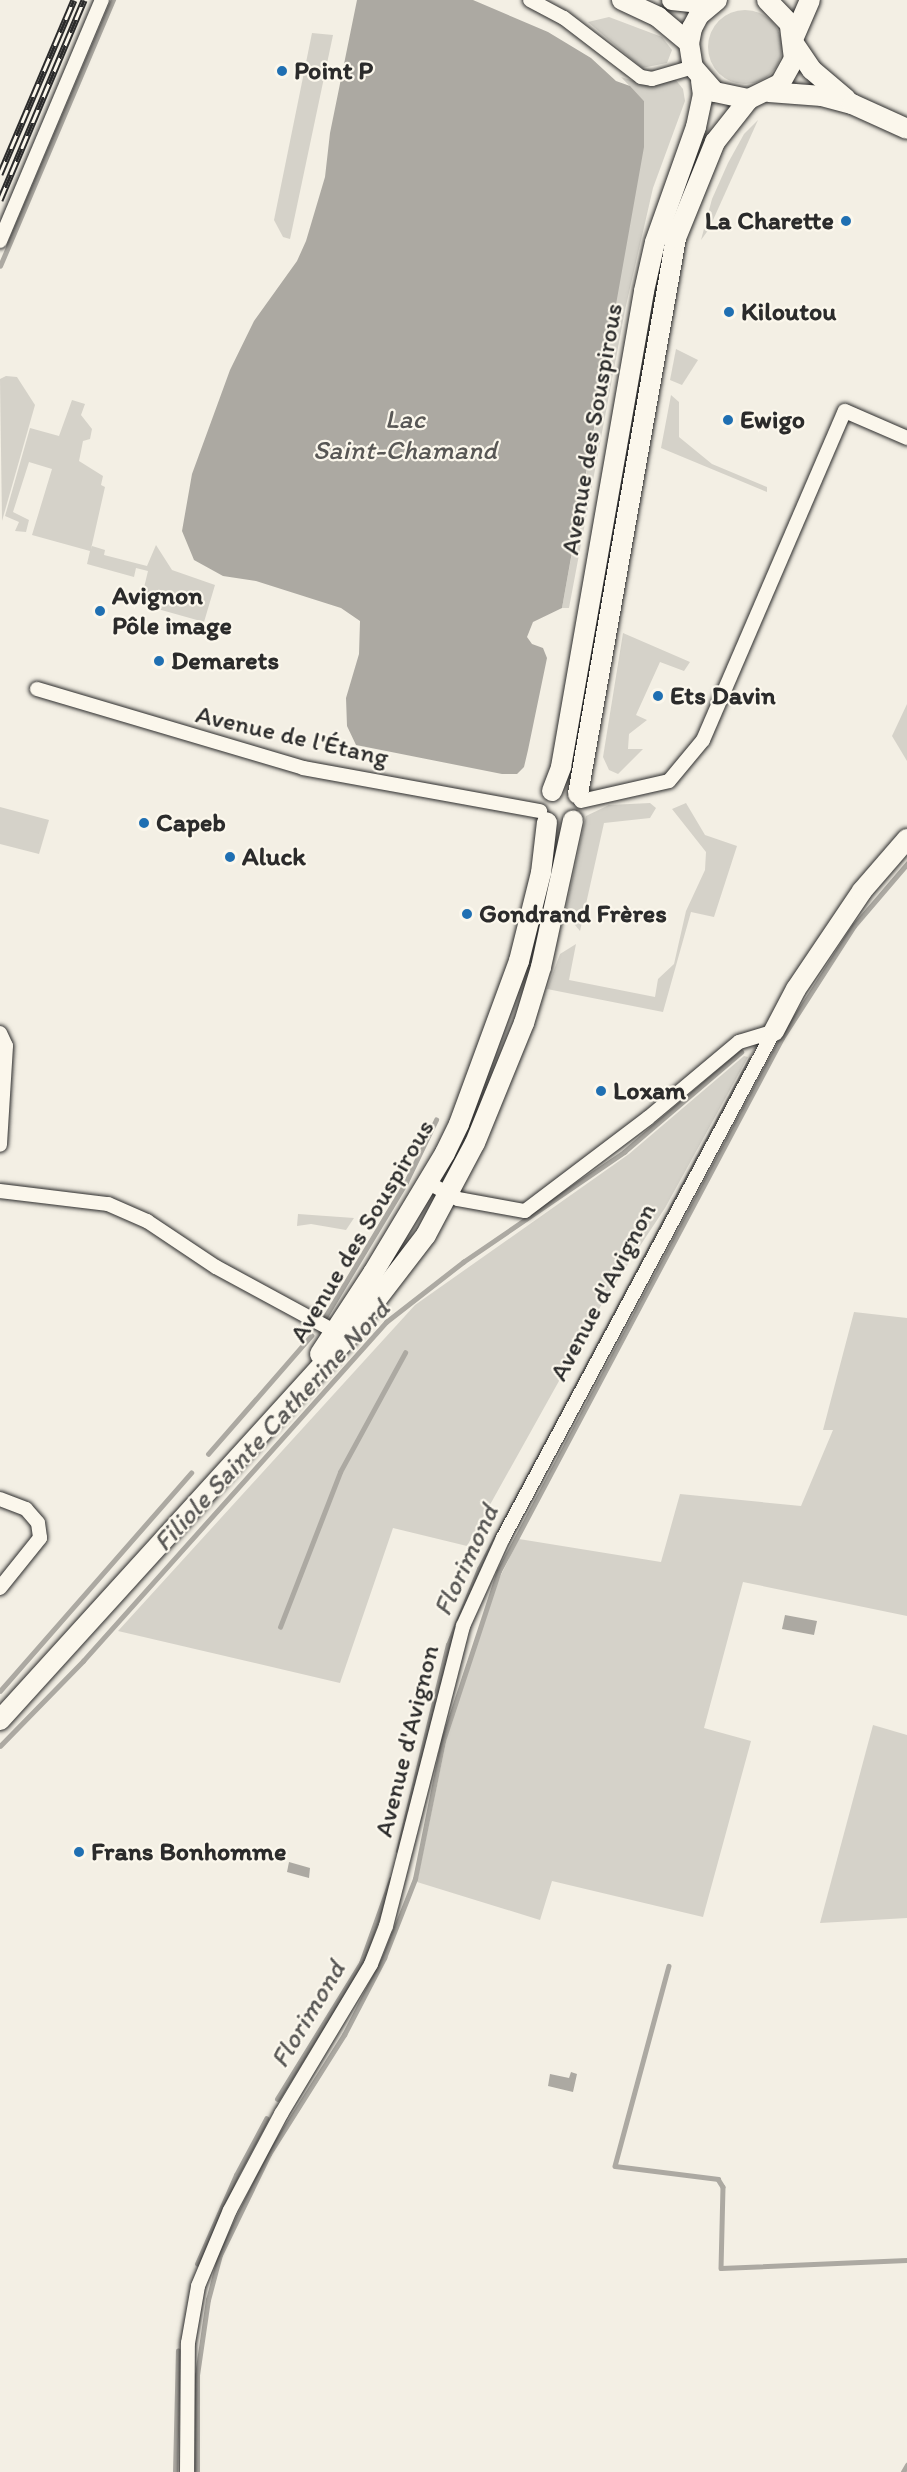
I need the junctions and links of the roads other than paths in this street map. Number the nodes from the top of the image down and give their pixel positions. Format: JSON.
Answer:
{"nodes":[{"id":1,"x":102,"y":0,"type":"edge"},
{"id":2,"x":530,"y":0,"type":"edge"},
{"id":3,"x":622,"y":0,"type":"edge"},
{"id":4,"x":672,"y":0,"type":"edge"},
{"id":5,"x":767,"y":0,"type":"edge"},
{"id":6,"x":810,"y":0,"type":"edge"},
{"id":7,"x":713,"y":2,"type":"edge"},
{"id":8,"x":795,"y":41,"type":"junction"},
{"id":9,"x":689,"y":43,"type":"junction"},
{"id":10,"x":697,"y":74,"type":"junction"},
{"id":11,"x":769,"y":92,"type":"junction"},
{"id":12,"x":749,"y":99,"type":"junction"},
{"id":13,"x":852,"y":104,"type":"junction"},
{"id":14,"x":907,"y":129,"type":"edge"},
{"id":15,"x":0,"y":241,"type":"edge"},
{"id":16,"x":907,"y":438,"type":"edge"},
{"id":17,"x":37,"y":689,"type":"dead end"},
{"id":18,"x":552,"y":791,"type":"junction"},
{"id":19,"x":580,"y":797,"type":"junction"},
{"id":20,"x":543,"y":816,"type":"junction"},
{"id":21,"x":573,"y":820,"type":"junction"},
{"id":22,"x":907,"y":839,"type":"edge"},
{"id":23,"x":774,"y":1030,"type":"junction"},
{"id":24,"x":0,"y":1033,"type":"edge"},
{"id":25,"x":0,"y":1145,"type":"edge"},
{"id":26,"x":427,"y":1182,"type":"junction"},
{"id":27,"x":0,"y":1191,"type":"edge"},
{"id":28,"x":449,"y":1195,"type":"junction"},
{"id":29,"x":341,"y":1335,"type":"junction"},
{"id":30,"x":0,"y":1498,"type":"edge"},
{"id":31,"x":0,"y":1587,"type":"edge"},
{"id":32,"x":0,"y":1720,"type":"edge"},
{"id":33,"x":187,"y":2472,"type":"edge"}],
"edges":[{"from":1,"to":15,"type":"street"},
{"from":2,"to":10,"type":"street"},
{"from":3,"to":9,"type":"main road"},
{"from":4,"to":7,"type":"main road"},
{"from":5,"to":8,"type":"main road"},
{"from":6,"to":8,"type":"main road"},
{"from":7,"to":9,"type":"main road"},
{"from":8,"to":11,"type":"main road"},
{"from":8,"to":13,"type":"main road"},
{"from":9,"to":10,"type":"main road","name":"Avenue des Souspirous"},
{"from":10,"to":12,"type":"main road"},
{"from":10,"to":18,"type":"main road","name":"Avenue des Souspirous"},
{"from":11,"to":12,"type":"main road"},
{"from":11,"to":13,"type":"main road"},
{"from":12,"to":19,"type":"main road","name":"Avenue des Souspirous"},
{"from":13,"to":14,"type":"main road"},
{"from":16,"to":19,"type":"street"},
{"from":17,"to":20,"type":"street","name":"Avenue de l'Étang"},
{"from":18,"to":19,"type":"main road"},
{"from":18,"to":20,"type":"main road"},
{"from":19,"to":21,"type":"main road"},
{"from":20,"to":21,"type":"main road"},
{"from":20,"to":26,"type":"main road","name":"Avenue des Souspirous"},
{"from":21,"to":28,"type":"main road","name":"Avenue des Souspirous"},
{"from":22,"to":23,"type":"main road","name":"Avenue d'Avignon"},
{"from":23,"to":28,"type":"street"},
{"from":23,"to":33,"type":"street","name":"Avenue d'Avignon"},
{"from":24,"to":25,"type":"street"},
{"from":26,"to":28,"type":"street"},
{"from":26,"to":29,"type":"main road","name":"Avenue des Souspirous"},
{"from":27,"to":29,"type":"street"},
{"from":28,"to":29,"type":"main road","name":"Avenue des Souspirous"},
{"from":29,"to":32,"type":"main road","name":"Avenue des Souspirous"},
{"from":30,"to":31,"type":"street"}]}
